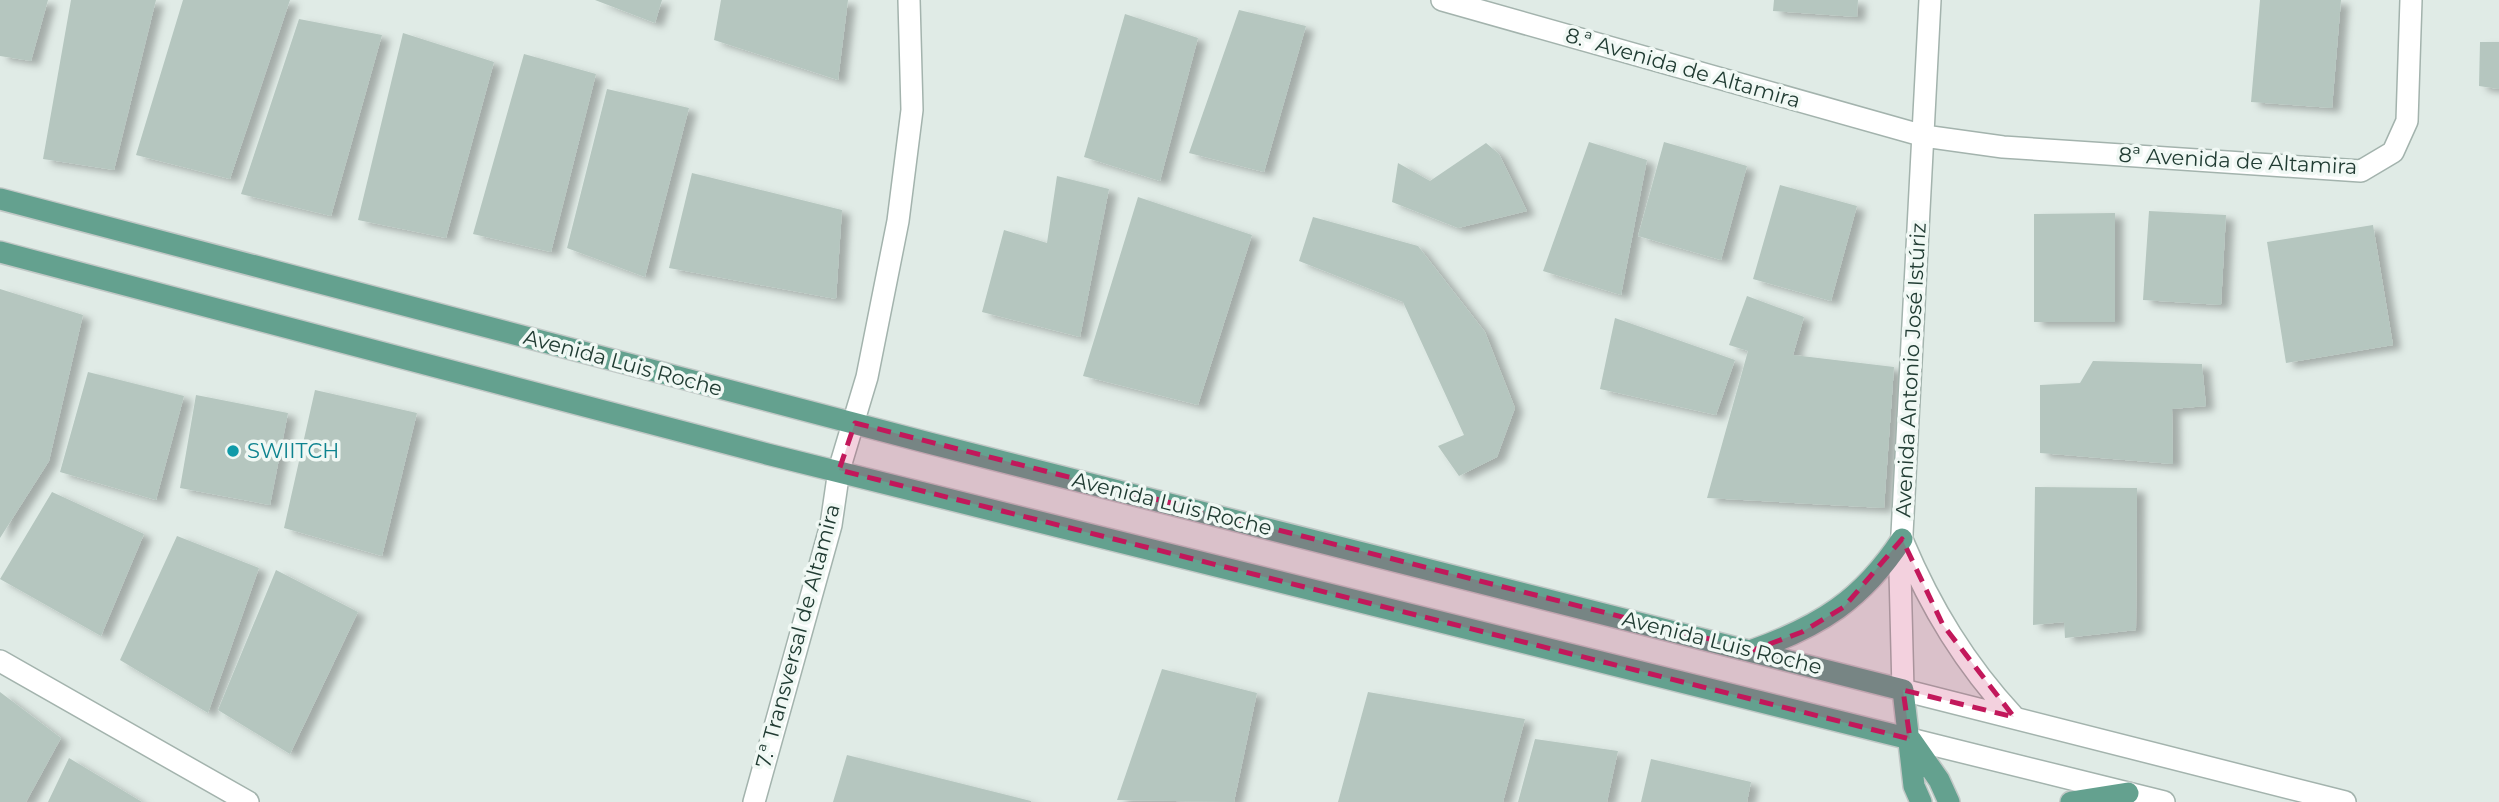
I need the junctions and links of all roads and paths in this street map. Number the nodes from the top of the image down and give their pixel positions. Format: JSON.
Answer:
{"nodes":[{"id":1,"x":909,"y":0,"type":"edge"},
{"id":2,"x":1442,"y":0,"type":"edge"},
{"id":3,"x":1930,"y":0,"type":"edge"},
{"id":4,"x":2411,"y":0,"type":"edge"},
{"id":5,"x":1924,"y":136,"type":"junction"},
{"id":6,"x":0,"y":199,"type":"edge"},
{"id":7,"x":0,"y":252,"type":"edge"},
{"id":8,"x":855,"y":423,"type":"junction"},
{"id":9,"x":839,"y":470,"type":"junction"},
{"id":10,"x":1902,"y":540,"type":"junction"},
{"id":11,"x":1753,"y":650,"type":"junction"},
{"id":12,"x":0,"y":661,"type":"edge"},
{"id":13,"x":1903,"y":690,"type":"junction"},
{"id":14,"x":2014,"y":716,"type":"junction"},
{"id":15,"x":1910,"y":738,"type":"junction"},
{"id":16,"x":2127,"y":793,"type":"junction"},
{"id":17,"x":248,"y":802,"type":"edge"},
{"id":18,"x":754,"y":802,"type":"edge"},
{"id":19,"x":1921,"y":802,"type":"edge"},
{"id":20,"x":1949,"y":802,"type":"edge"},
{"id":21,"x":2071,"y":802,"type":"edge"},
{"id":22,"x":2164,"y":802,"type":"edge"},
{"id":23,"x":2345,"y":802,"type":"edge"}],
"edges":[{"from":1,"to":8,"type":"street"},
{"from":2,"to":5,"type":"street","name":"8.ª Avenida de Altamira"},
{"from":3,"to":5,"type":"street","name":"Avenida Antonio José Istúriz"},
{"from":4,"to":5,"type":"street","name":"8ª Avenida de Altamira"},
{"from":5,"to":10,"type":"street","name":"Avenida Antonio José Istúriz"},
{"from":6,"to":8,"type":"main road","name":"Avenida Luis Roche"},
{"from":7,"to":9,"type":"main road"},
{"from":8,"to":9,"type":"street","name":"7.ª Transversal de Altamira"},
{"from":8,"to":11,"type":"main road","name":"Avenida Luis Roche"},
{"from":9,"to":15,"type":"main road"},
{"from":9,"to":18,"type":"street","name":"7.ª Transversal de Altamira"},
{"from":10,"to":11,"type":"main road"},
{"from":10,"to":13,"type":"street","name":"Avenida Antonio José Istúriz"},
{"from":10,"to":14,"type":"street"},
{"from":11,"to":13,"type":"main road","name":"Avenida Luis Roche"},
{"from":12,"to":17,"type":"street"},
{"from":13,"to":14,"type":"street","name":"Avenida Luis Roche"},
{"from":13,"to":15,"type":"main road","name":"Avenida Antonio José Istúriz"},
{"from":14,"to":23,"type":"street","name":"Avenida Luis Roche"},
{"from":15,"to":16,"type":"street"},
{"from":15,"to":19,"type":"main road","name":"Avenida Antonio José Istúriz"},
{"from":15,"to":20,"type":"main road","name":"Avenida Antonio José Istúriz"},
{"from":16,"to":21,"type":"main road"},
{"from":16,"to":22,"type":"street"}]}
